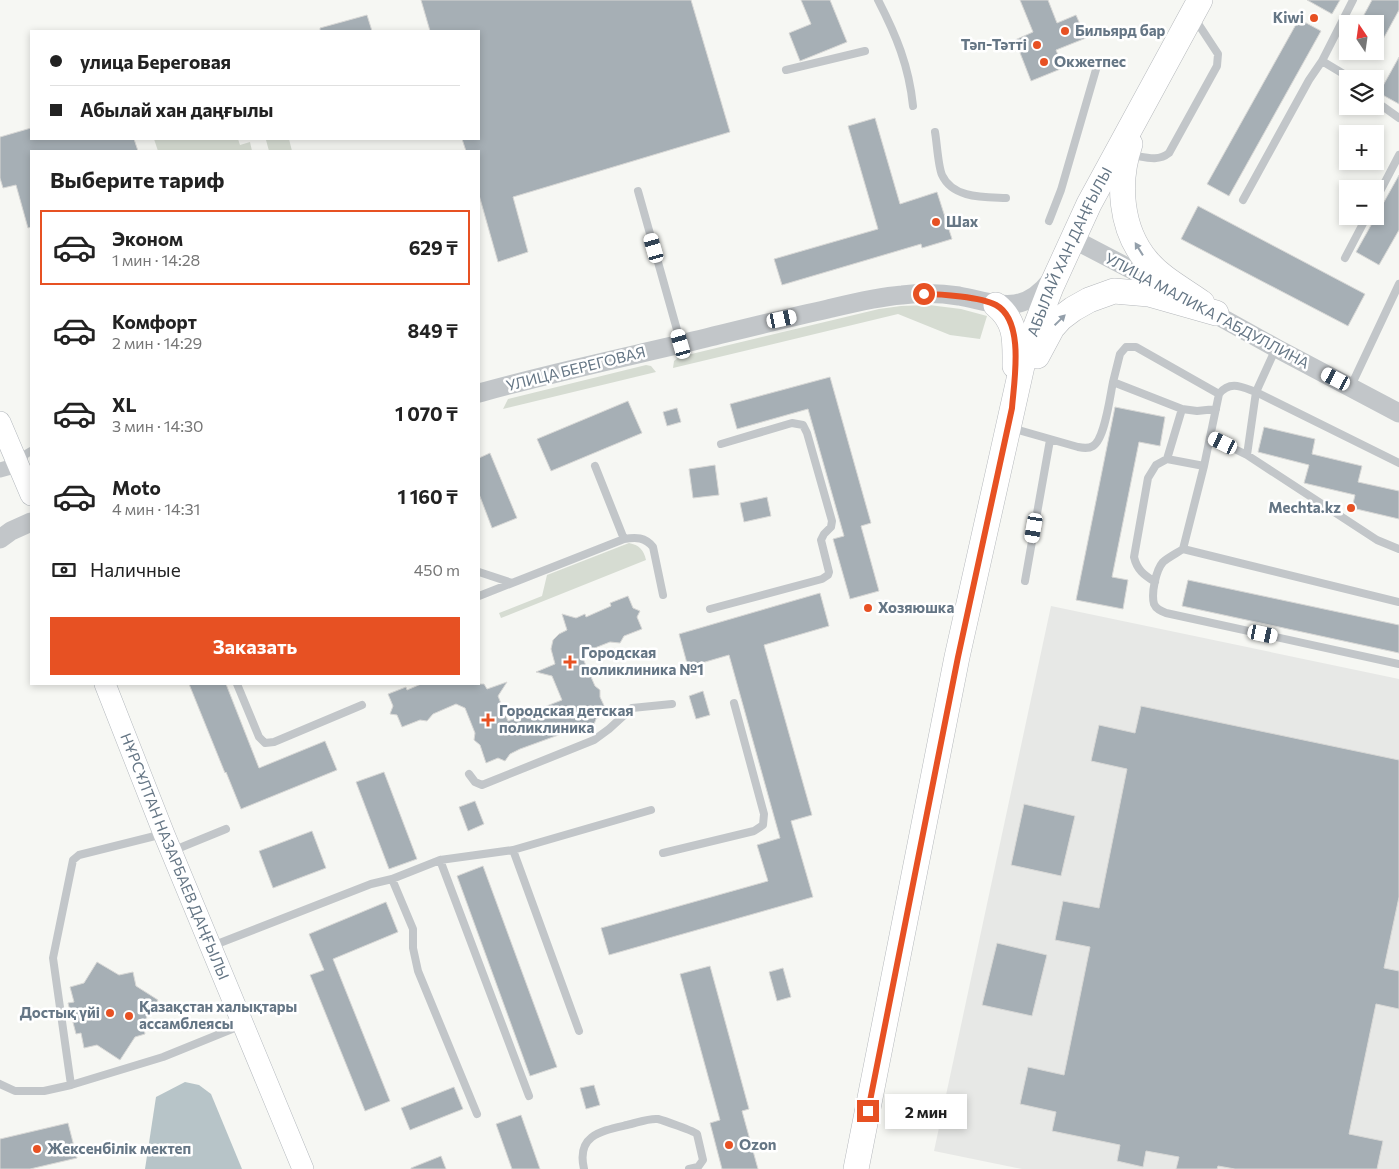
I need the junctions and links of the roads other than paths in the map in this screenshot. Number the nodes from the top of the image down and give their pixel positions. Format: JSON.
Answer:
{"nodes":[{"id":1,"x":878,"y":0,"type":"edge"},
{"id":2,"x":1353,"y":0,"type":"edge"},
{"id":3,"x":1196,"y":7,"type":"edge"},
{"id":4,"x":865,"y":51,"type":"dead end"},
{"id":5,"x":1322,"y":61,"type":"junction"},
{"id":6,"x":1097,"y":66,"type":"dead end"},
{"id":7,"x":786,"y":70,"type":"dead end"},
{"id":8,"x":1339,"y":71,"type":"edge"},
{"id":9,"x":913,"y":106,"type":"dead end"},
{"id":10,"x":1384,"y":107,"type":"edge"},
{"id":11,"x":1399,"y":118,"type":"edge"},
{"id":12,"x":935,"y":132,"type":"dead end"},
{"id":13,"x":1122,"y":153,"type":"junction"},
{"id":14,"x":1399,"y":155,"type":"edge"},
{"id":15,"x":1384,"y":184,"type":"edge"},
{"id":16,"x":638,"y":191,"type":"dead end"},
{"id":17,"x":1006,"y":198,"type":"dead end"},
{"id":18,"x":1242,"y":200,"type":"dead end"},
{"id":19,"x":1048,"y":221,"type":"dead end"},
{"id":20,"x":1362,"y":225,"type":"edge"},
{"id":21,"x":1073,"y":239,"type":"junction"},
{"id":22,"x":1345,"y":258,"type":"dead end"},
{"id":23,"x":1058,"y":272,"type":"junction"},
{"id":24,"x":1399,"y":284,"type":"edge"},
{"id":25,"x":996,"y":304,"type":"junction"},
{"id":26,"x":1216,"y":313,"type":"junction"},
{"id":27,"x":681,"y":344,"type":"junction"},
{"id":28,"x":1276,"y":348,"type":"junction"},
{"id":29,"x":1113,"y":382,"type":"junction"},
{"id":30,"x":1351,"y":386,"type":"junction"},
{"id":31,"x":1256,"y":392,"type":"junction"},
{"id":32,"x":480,"y":393,"type":"edge"},
{"id":33,"x":1219,"y":394,"type":"junction"},
{"id":34,"x":1182,"y":409,"type":"junction"},
{"id":35,"x":1216,"y":409,"type":"junction"},
{"id":36,"x":1399,"y":412,"type":"edge"},
{"id":37,"x":1010,"y":417,"type":"junction"},
{"id":38,"x":0,"y":422,"type":"edge"},
{"id":39,"x":1210,"y":437,"type":"junction"},
{"id":40,"x":1050,"y":440,"type":"junction"},
{"id":41,"x":721,"y":444,"type":"dead end"},
{"id":42,"x":1247,"y":455,"type":"junction"},
{"id":43,"x":1167,"y":458,"type":"junction"},
{"id":44,"x":17,"y":462,"type":"edge"},
{"id":45,"x":1399,"y":464,"type":"edge"},
{"id":46,"x":595,"y":466,"type":"dead end"},
{"id":47,"x":1204,"y":466,"type":"junction"},
{"id":48,"x":30,"y":493,"type":"edge"},
{"id":49,"x":30,"y":522,"type":"edge"},
{"id":50,"x":0,"y":539,"type":"edge"},
{"id":51,"x":624,"y":539,"type":"junction"},
{"id":52,"x":1183,"y":549,"type":"junction"},
{"id":53,"x":1399,"y":549,"type":"edge"},
{"id":54,"x":480,"y":572,"type":"edge"},
{"id":55,"x":1025,"y":581,"type":"dead end"},
{"id":56,"x":1155,"y":582,"type":"junction"},
{"id":57,"x":512,"y":583,"type":"junction"},
{"id":58,"x":664,"y":595,"type":"dead end"},
{"id":59,"x":480,"y":596,"type":"edge"},
{"id":60,"x":1399,"y":602,"type":"edge"},
{"id":61,"x":710,"y":609,"type":"dead end"},
{"id":62,"x":1399,"y":664,"type":"edge"},
{"id":63,"x":106,"y":685,"type":"edge"},
{"id":64,"x":237,"y":685,"type":"edge"},
{"id":65,"x":672,"y":704,"type":"dead end"},
{"id":66,"x":734,"y":704,"type":"dead end"},
{"id":67,"x":362,"y":705,"type":"dead end"},
{"id":68,"x":469,"y":774,"type":"dead end"},
{"id":69,"x":651,"y":810,"type":"dead end"},
{"id":70,"x":226,"y":829,"type":"dead end"},
{"id":71,"x":168,"y":842,"type":"junction"},
{"id":72,"x":513,"y":850,"type":"junction"},
{"id":73,"x":663,"y":853,"type":"dead end"},
{"id":74,"x":440,"y":860,"type":"junction"},
{"id":75,"x":392,"y":879,"type":"junction"},
{"id":76,"x":212,"y":946,"type":"junction"},
{"id":77,"x":244,"y":1025,"type":"junction"},
{"id":78,"x":579,"y":1031,"type":"dead end"},
{"id":79,"x":0,"y":1084,"type":"edge"},
{"id":80,"x":71,"y":1085,"type":"junction"},
{"id":81,"x":529,"y":1096,"type":"dead end"},
{"id":82,"x":477,"y":1114,"type":"dead end"},
{"id":83,"x":303,"y":1169,"type":"edge"},
{"id":84,"x":584,"y":1169,"type":"edge"},
{"id":85,"x":689,"y":1169,"type":"edge"},
{"id":86,"x":856,"y":1169,"type":"edge"}],
"edges":[{"from":1,"to":9,"type":"lane"},
{"from":2,"to":5,"type":"lane"},
{"from":3,"to":13,"type":"highway","name":"АБЫЛАЙ ХАН ДАҢҒЫЛЫ"},
{"from":3,"to":13,"type":"lane"},
{"from":4,"to":7,"type":"lane"},
{"from":5,"to":8,"type":"lane"},
{"from":5,"to":18,"type":"lane"},
{"from":6,"to":19,"type":"lane"},
{"from":10,"to":11,"type":"lane"},
{"from":12,"to":17,"type":"lane"},
{"from":13,"to":21,"type":"highway","name":"АБЫЛАЙ ХАН ДАҢҒЫЛЫ"},
{"from":26,"to":13,"type":"highway","one_way":true},
{"from":14,"to":15,"type":"lane"},
{"from":16,"to":27,"type":"lane"},
{"from":20,"to":22,"type":"lane"},
{"from":21,"to":23,"type":"highway","name":"АБЫЛАЙ ХАН ДАҢҒЫЛЫ"},
{"from":21,"to":26,"type":"street","name":"УЛИЦА МАЛИКА ГАБДУЛЛИНА"},
{"from":23,"to":25,"type":"street","name":"УЛИЦА БЕРЕГОВАЯ"},
{"from":23,"to":37,"type":"highway","name":"АБЫЛАЙ ХАН ДАҢҒЫЛЫ"},
{"from":24,"to":30,"type":"lane"},
{"from":25,"to":27,"type":"street","name":"УЛИЦА БЕРЕГОВАЯ"},
{"from":25,"to":37,"type":"highway"},
{"from":26,"to":28,"type":"street","name":"УЛИЦА МАЛИКА ГАБДУЛЛИНА"},
{"from":37,"to":26,"type":"highway","one_way":true},
{"from":27,"to":32,"type":"street","name":"УЛИЦА БЕРЕГОВАЯ"},
{"from":28,"to":30,"type":"street","name":"УЛИЦА МАЛИКА ГАБДУЛЛИНА"},
{"from":28,"to":31,"type":"lane"},
{"from":29,"to":33,"type":"lane"},
{"from":29,"to":34,"type":"lane"},
{"from":29,"to":40,"type":"lane"},
{"from":30,"to":36,"type":"street","name":"УЛИЦА МАЛИКА ГАБДУЛЛИНА"},
{"from":31,"to":33,"type":"lane"},
{"from":31,"to":42,"type":"lane"},
{"from":31,"to":45,"type":"lane"},
{"from":33,"to":35,"type":"lane"},
{"from":34,"to":35,"type":"lane"},
{"from":34,"to":43,"type":"lane"},
{"from":35,"to":39,"type":"lane"},
{"from":37,"to":40,"type":"lane"},
{"from":37,"to":86,"type":"highway","name":"АБЫЛАЙ ХАН ДАҢҒЫЛЫ"},
{"from":38,"to":44,"type":"main road"},
{"from":39,"to":42,"type":"lane"},
{"from":39,"to":47,"type":"lane"},
{"from":40,"to":55,"type":"lane"},
{"from":41,"to":61,"type":"lane"},
{"from":42,"to":53,"type":"lane"},
{"from":43,"to":47,"type":"lane"},
{"from":43,"to":56,"type":"lane"},
{"from":44,"to":48,"type":"main road"},
{"from":46,"to":51,"type":"lane"},
{"from":47,"to":52,"type":"lane"},
{"from":49,"to":50,"type":"street"},
{"from":51,"to":57,"type":"lane"},
{"from":51,"to":58,"type":"lane"},
{"from":52,"to":56,"type":"lane"},
{"from":52,"to":60,"type":"lane"},
{"from":54,"to":57,"type":"lane"},
{"from":56,"to":62,"type":"lane"},
{"from":57,"to":59,"type":"lane"},
{"from":63,"to":71,"type":"main road","name":"НҰРСҰЛТАН НАЗАРБАЕВ ДАҢҒЫЛЫ"},
{"from":64,"to":67,"type":"lane"},
{"from":65,"to":68,"type":"lane"},
{"from":66,"to":73,"type":"lane"},
{"from":69,"to":72,"type":"lane"},
{"from":70,"to":71,"type":"lane"},
{"from":71,"to":76,"type":"main road","name":"НҰРСҰЛТАН НАЗАРБАЕВ ДАҢҒЫЛЫ"},
{"from":71,"to":80,"type":"lane"},
{"from":72,"to":74,"type":"lane"},
{"from":72,"to":78,"type":"lane"},
{"from":74,"to":75,"type":"lane"},
{"from":74,"to":81,"type":"lane"},
{"from":75,"to":76,"type":"lane"},
{"from":75,"to":82,"type":"lane"},
{"from":76,"to":77,"type":"main road","name":"НҰРСҰЛТАН НАЗАРБАЕВ ДАҢҒЫЛЫ"},
{"from":77,"to":80,"type":"lane"},
{"from":77,"to":83,"type":"main road","name":"НҰРСҰЛТАН НАЗАРБАЕВ ДАҢҒЫЛЫ"},
{"from":79,"to":80,"type":"lane"},
{"from":84,"to":85,"type":"lane"}]}
